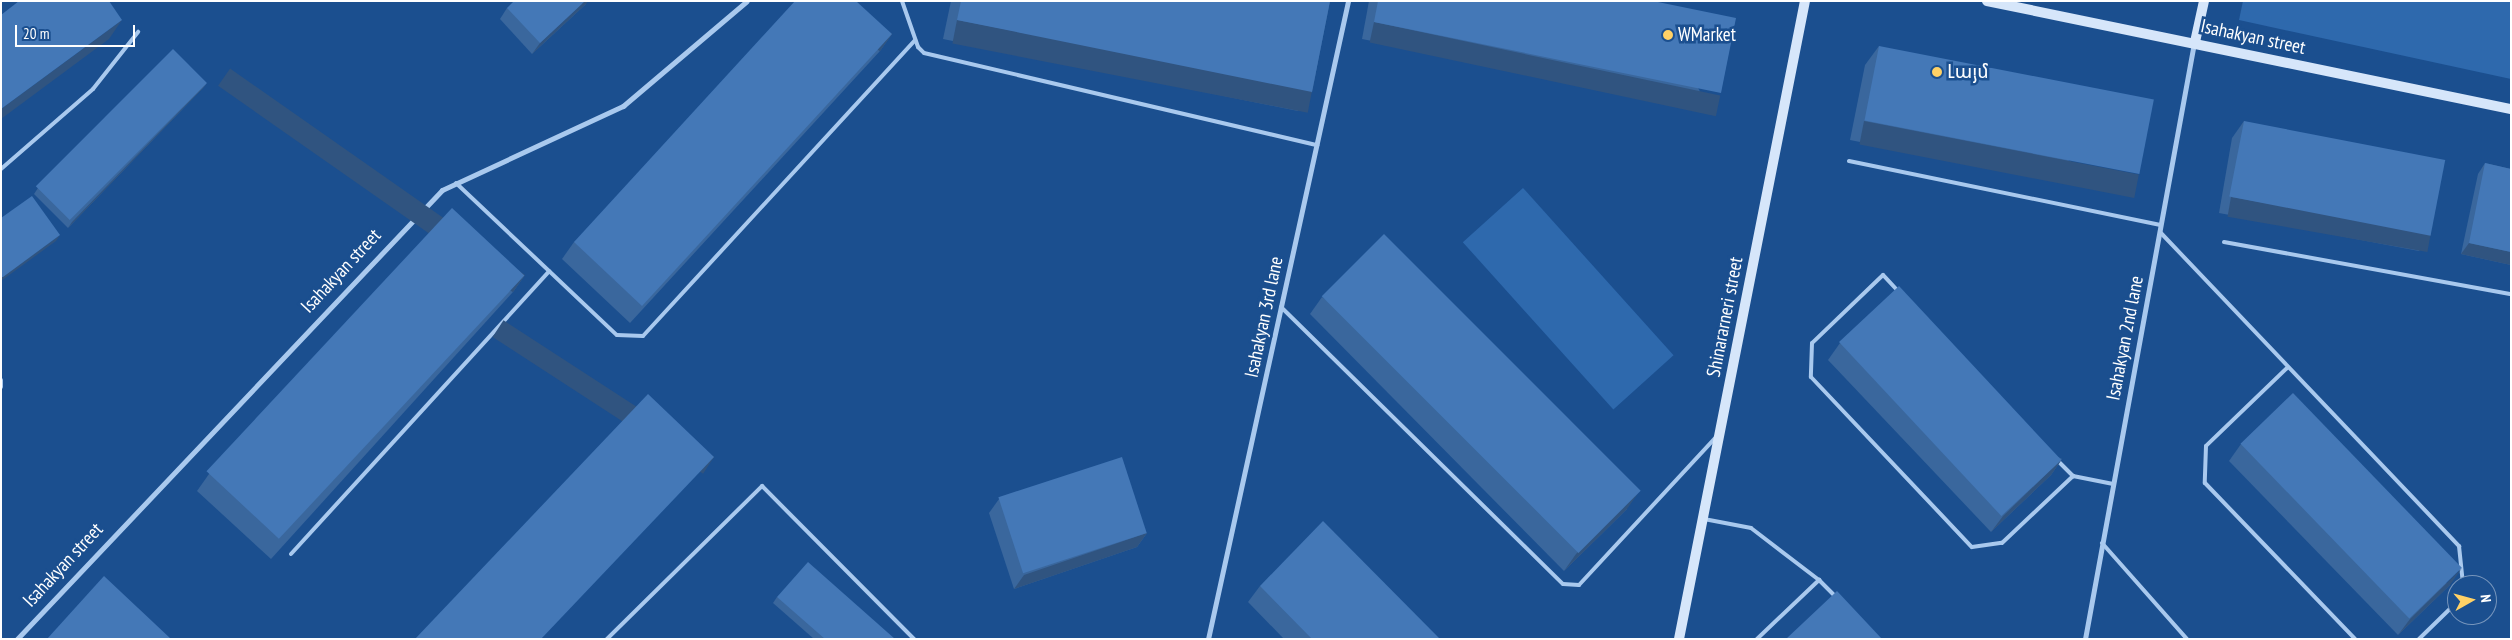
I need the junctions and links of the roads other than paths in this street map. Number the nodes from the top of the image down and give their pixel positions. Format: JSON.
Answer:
{"nodes":[{"id":1,"x":748,"y":1,"type":"edge"},
{"id":2,"x":902,"y":1,"type":"edge"},
{"id":3,"x":1348,"y":1,"type":"edge"},
{"id":4,"x":1805,"y":1,"type":"edge"},
{"id":5,"x":1987,"y":1,"type":"edge"},
{"id":6,"x":2204,"y":1,"type":"edge"},
{"id":7,"x":138,"y":32,"type":"dead end"},
{"id":8,"x":915,"y":40,"type":"junction"},
{"id":9,"x":2195,"y":42,"type":"junction"},
{"id":10,"x":2511,"y":109,"type":"edge"},
{"id":11,"x":1317,"y":145,"type":"junction"},
{"id":12,"x":1849,"y":161,"type":"dead end"},
{"id":13,"x":1,"y":169,"type":"edge"},
{"id":14,"x":456,"y":183,"type":"junction"},
{"id":15,"x":2162,"y":224,"type":"junction"},
{"id":16,"x":2160,"y":232,"type":"junction"},
{"id":17,"x":2224,"y":242,"type":"dead end"},
{"id":18,"x":549,"y":271,"type":"junction"},
{"id":19,"x":2511,"y":294,"type":"edge"},
{"id":20,"x":1903,"y":296,"type":"edge"},
{"id":21,"x":1281,"y":307,"type":"junction"},
{"id":22,"x":2287,"y":368,"type":"junction"},
{"id":23,"x":1,"y":380,"type":"edge"},
{"id":24,"x":1,"y":388,"type":"edge"},
{"id":25,"x":1720,"y":433,"type":"junction"},
{"id":26,"x":2052,"y":454,"type":"edge"},
{"id":27,"x":2073,"y":476,"type":"junction"},
{"id":28,"x":2113,"y":484,"type":"junction"},
{"id":29,"x":1703,"y":519,"type":"junction"},
{"id":30,"x":2102,"y":543,"type":"junction"},
{"id":31,"x":290,"y":554,"type":"edge"},
{"id":32,"x":2462,"y":575,"type":"edge"},
{"id":33,"x":1819,"y":580,"type":"junction"},
{"id":34,"x":1838,"y":599,"type":"edge"},
{"id":35,"x":2447,"y":612,"type":"edge"},
{"id":36,"x":17,"y":639,"type":"edge"},
{"id":37,"x":606,"y":639,"type":"edge"},
{"id":38,"x":914,"y":639,"type":"edge"},
{"id":39,"x":1208,"y":639,"type":"edge"},
{"id":40,"x":1679,"y":639,"type":"edge"},
{"id":41,"x":1757,"y":639,"type":"edge"},
{"id":42,"x":2085,"y":639,"type":"edge"},
{"id":43,"x":2187,"y":639,"type":"edge"},
{"id":44,"x":2355,"y":639,"type":"edge"},
{"id":45,"x":2419,"y":639,"type":"edge"}],
"edges":[{"from":1,"to":14,"type":"street","name":"Isahakyan street"},
{"from":2,"to":8,"type":"lane"},
{"from":3,"to":11,"type":"street","name":"Isahakyan 3rd lane"},
{"from":4,"to":25,"type":"street","name":"Shinararneri street"},
{"from":5,"to":9,"type":"street","name":"Isahakyan street"},
{"from":6,"to":9,"type":"street"},
{"from":7,"to":13,"type":"lane"},
{"from":8,"to":11,"type":"lane"},
{"from":8,"to":18,"type":"lane"},
{"from":9,"to":10,"type":"street","name":"Isahakyan street"},
{"from":9,"to":15,"type":"street","name":"Isahakyan 2nd lane"},
{"from":11,"to":21,"type":"street","name":"Isahakyan 3rd lane"},
{"from":12,"to":15,"type":"lane"},
{"from":14,"to":18,"type":"lane"},
{"from":14,"to":36,"type":"street","name":"Isahakyan street"},
{"from":15,"to":16,"type":"street","name":"Isahakyan 2nd lane"},
{"from":16,"to":22,"type":"lane"},
{"from":16,"to":28,"type":"street","name":"Isahakyan 2nd lane"},
{"from":17,"to":19,"type":"lane"},
{"from":18,"to":31,"type":"lane"},
{"from":20,"to":27,"type":"lane"},
{"from":21,"to":25,"type":"lane"},
{"from":21,"to":39,"type":"street","name":"Isahakyan 3rd lane"},
{"from":22,"to":32,"type":"lane"},
{"from":22,"to":44,"type":"lane"},
{"from":23,"to":24,"type":"lane"},
{"from":25,"to":29,"type":"street","name":"Shinararneri street"},
{"from":26,"to":27,"type":"lane"},
{"from":27,"to":28,"type":"lane"},
{"from":28,"to":30,"type":"street","name":"Isahakyan 2nd lane"},
{"from":29,"to":33,"type":"lane"},
{"from":29,"to":40,"type":"street","name":"Shinararneri street"},
{"from":30,"to":42,"type":"street","name":"Isahakyan 2nd lane"},
{"from":30,"to":43,"type":"lane"},
{"from":33,"to":34,"type":"lane"},
{"from":33,"to":41,"type":"lane"},
{"from":35,"to":45,"type":"lane"},
{"from":37,"to":38,"type":"lane"}]}
